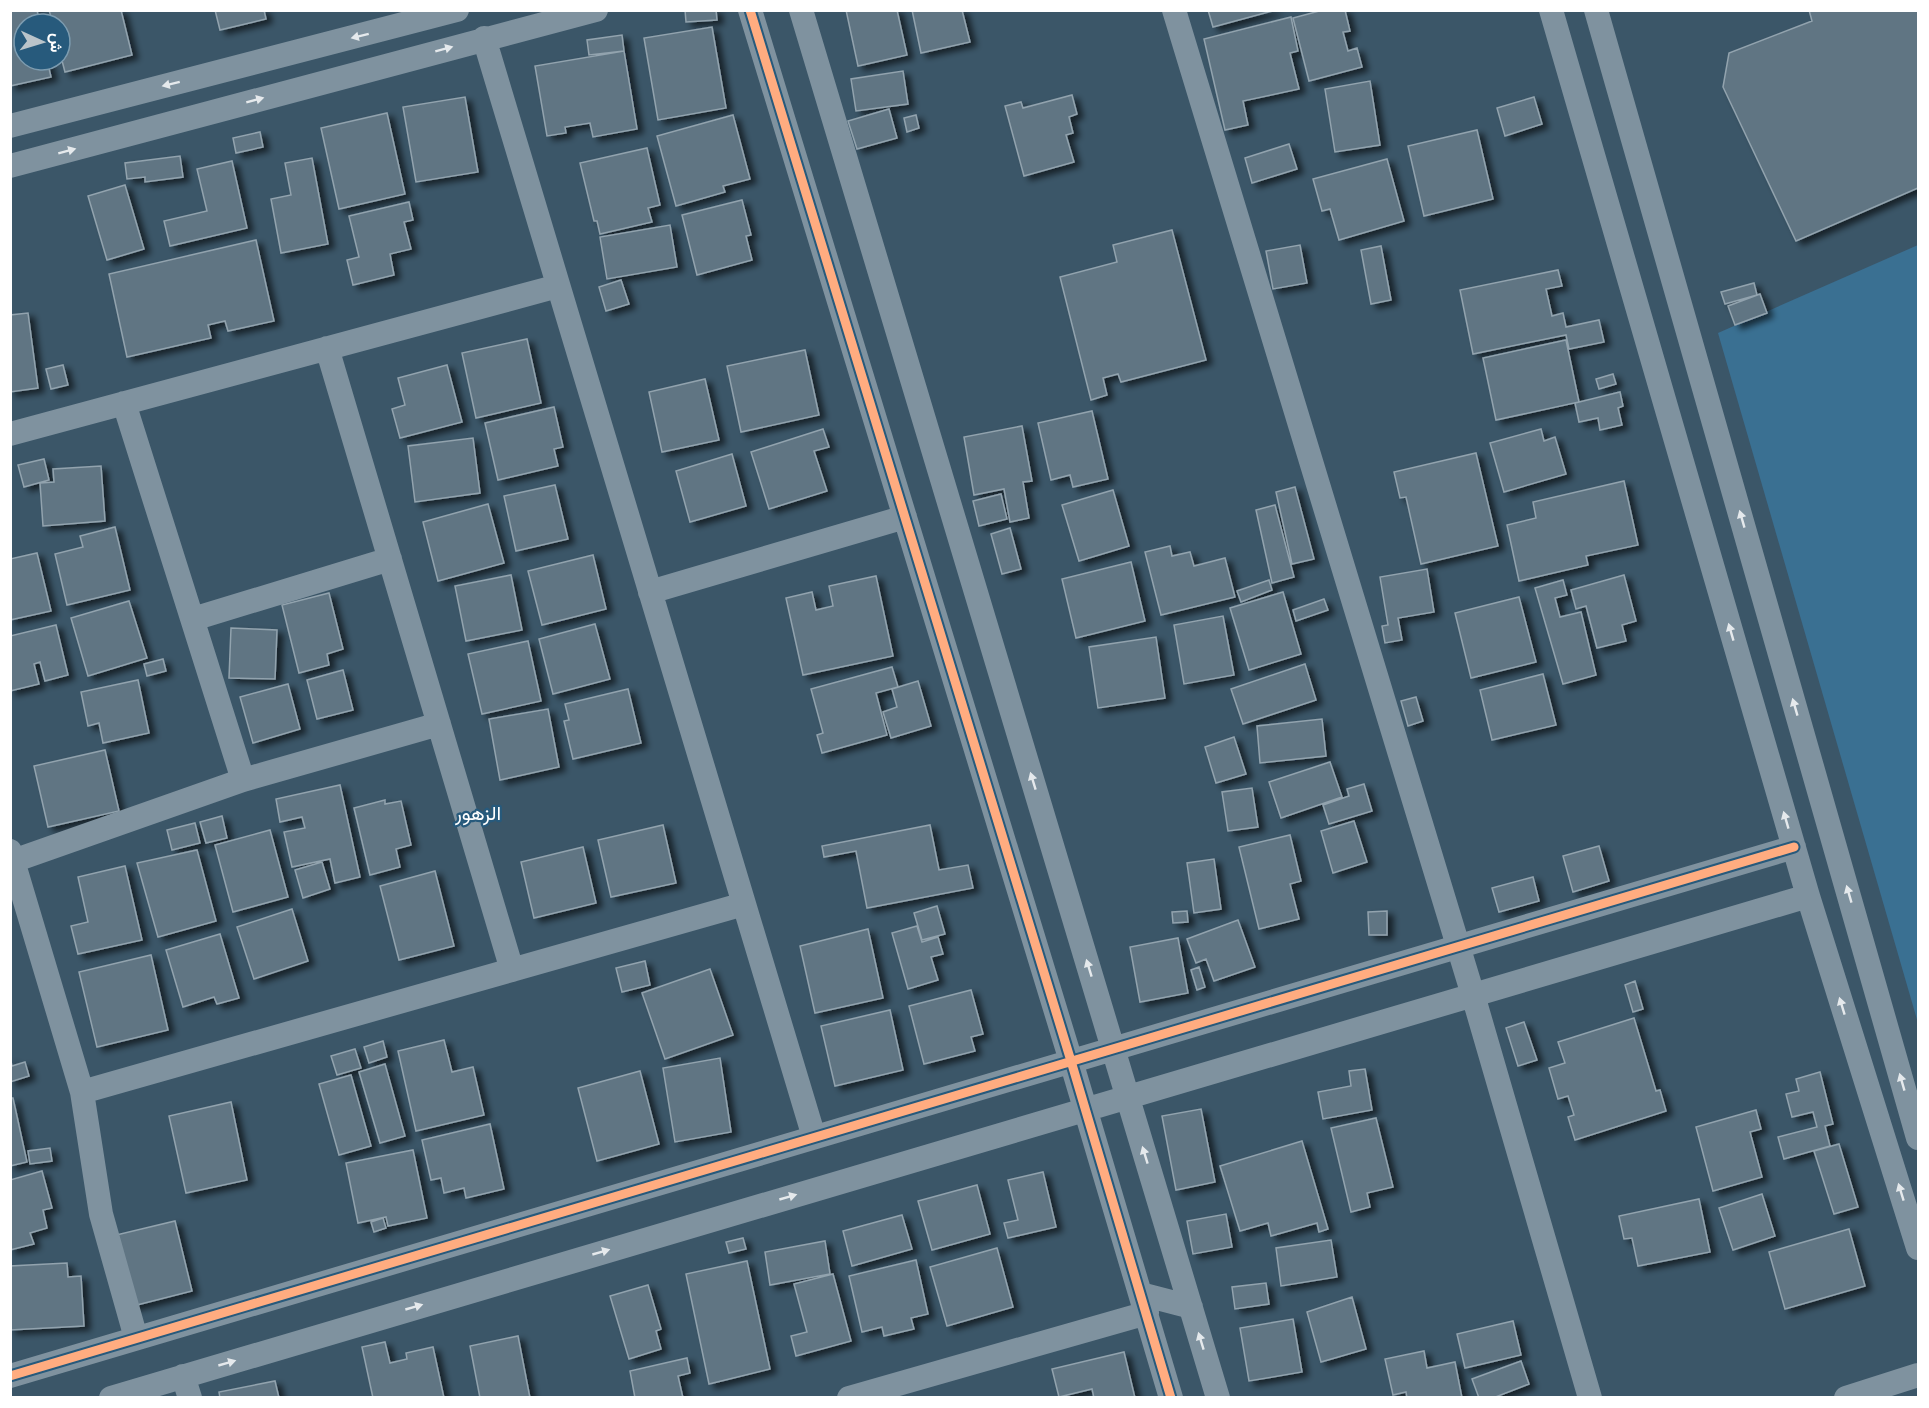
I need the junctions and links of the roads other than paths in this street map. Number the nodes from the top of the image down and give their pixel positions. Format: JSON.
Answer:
{"nodes":[{"id":1,"x":457,"y":10,"type":"edge"},
{"id":2,"x":596,"y":10,"type":"edge"},
{"id":3,"x":750,"y":10,"type":"edge"},
{"id":4,"x":801,"y":10,"type":"edge"},
{"id":5,"x":1174,"y":10,"type":"edge"},
{"id":6,"x":1551,"y":10,"type":"edge"},
{"id":7,"x":1596,"y":10,"type":"edge"},
{"id":8,"x":484,"y":38,"type":"junction"},
{"id":9,"x":10,"y":126,"type":"edge"},
{"id":10,"x":10,"y":166,"type":"edge"},
{"id":11,"x":558,"y":286,"type":"junction"},
{"id":12,"x":327,"y":348,"type":"junction"},
{"id":13,"x":124,"y":403,"type":"junction"},
{"id":14,"x":10,"y":434,"type":"edge"},
{"id":15,"x":905,"y":517,"type":"junction"},
{"id":16,"x":390,"y":559,"type":"junction"},
{"id":17,"x":650,"y":592,"type":"junction"},
{"id":18,"x":192,"y":619,"type":"junction"},
{"id":19,"x":439,"y":724,"type":"junction"},
{"id":20,"x":243,"y":780,"type":"junction"},
{"id":21,"x":1794,"y":847,"type":"junction"},
{"id":22,"x":12,"y":856,"type":"edge"},
{"id":23,"x":1808,"y":896,"type":"junction"},
{"id":24,"x":744,"y":904,"type":"junction"},
{"id":25,"x":1458,"y":946,"type":"junction"},
{"id":26,"x":513,"y":970,"type":"junction"},
{"id":27,"x":1473,"y":995,"type":"junction"},
{"id":28,"x":1113,"y":1049,"type":"junction"},
{"id":29,"x":1071,"y":1061,"type":"junction"},
{"id":30,"x":82,"y":1092,"type":"junction"},
{"id":31,"x":1127,"y":1097,"type":"junction"},
{"id":32,"x":1086,"y":1109,"type":"junction"},
{"id":33,"x":814,"y":1137,"type":"junction"},
{"id":34,"x":1918,"y":1138,"type":"edge"},
{"id":35,"x":1918,"y":1248,"type":"edge"},
{"id":36,"x":1144,"y":1303,"type":"junction"},
{"id":37,"x":1191,"y":1307,"type":"junction"},
{"id":38,"x":136,"y":1338,"type":"junction"},
{"id":39,"x":10,"y":1376,"type":"edge"},
{"id":40,"x":1918,"y":1376,"type":"edge"},
{"id":41,"x":187,"y":1387,"type":"edge"},
{"id":42,"x":111,"y":1398,"type":"edge"},
{"id":43,"x":849,"y":1398,"type":"edge"},
{"id":44,"x":1171,"y":1398,"type":"edge"},
{"id":45,"x":1218,"y":1398,"type":"edge"},
{"id":46,"x":1590,"y":1398,"type":"edge"},
{"id":47,"x":1846,"y":1398,"type":"edge"}],
"edges":[{"from":1,"to":9,"type":"street","one_way":true},
{"from":2,"to":8,"type":"street"},
{"from":3,"to":15,"type":"street"},
{"from":28,"to":4,"type":"street","one_way":true},
{"from":5,"to":25,"type":"street"},
{"from":21,"to":6,"type":"street","one_way":true},
{"from":34,"to":7,"type":"street","one_way":true},
{"from":10,"to":8,"type":"street","one_way":true},
{"from":8,"to":11,"type":"street"},
{"from":11,"to":12,"type":"street"},
{"from":11,"to":17,"type":"street"},
{"from":12,"to":13,"type":"street"},
{"from":12,"to":16,"type":"street"},
{"from":13,"to":14,"type":"street"},
{"from":13,"to":18,"type":"street"},
{"from":15,"to":17,"type":"street"},
{"from":15,"to":29,"type":"street"},
{"from":16,"to":18,"type":"street"},
{"from":16,"to":19,"type":"street"},
{"from":17,"to":24,"type":"street"},
{"from":18,"to":20,"type":"street"},
{"from":19,"to":20,"type":"street"},
{"from":19,"to":26,"type":"street"},
{"from":20,"to":22,"type":"street"},
{"from":21,"to":23,"type":"street"},
{"from":21,"to":25,"type":"street"},
{"from":22,"to":30,"type":"street"},
{"from":23,"to":27,"type":"street"},
{"from":35,"to":23,"type":"street","one_way":true},
{"from":24,"to":26,"type":"street"},
{"from":24,"to":33,"type":"street"},
{"from":25,"to":27,"type":"street"},
{"from":25,"to":28,"type":"street"},
{"from":26,"to":30,"type":"street"},
{"from":27,"to":31,"type":"street"},
{"from":27,"to":46,"type":"street"},
{"from":28,"to":29,"type":"street"},
{"from":28,"to":31,"type":"street"},
{"from":29,"to":32,"type":"street"},
{"from":29,"to":33,"type":"street"},
{"from":30,"to":38,"type":"street"},
{"from":31,"to":32,"type":"street"},
{"from":37,"to":31,"type":"street","one_way":true},
{"from":32,"to":36,"type":"street"},
{"from":41,"to":32,"type":"street","one_way":true},
{"from":33,"to":38,"type":"street"},
{"from":36,"to":37,"type":"street"},
{"from":36,"to":43,"type":"street"},
{"from":36,"to":44,"type":"street"},
{"from":45,"to":37,"type":"street","one_way":true},
{"from":38,"to":39,"type":"street"},
{"from":40,"to":47,"type":"street"},
{"from":41,"to":42,"type":"street"}]}
